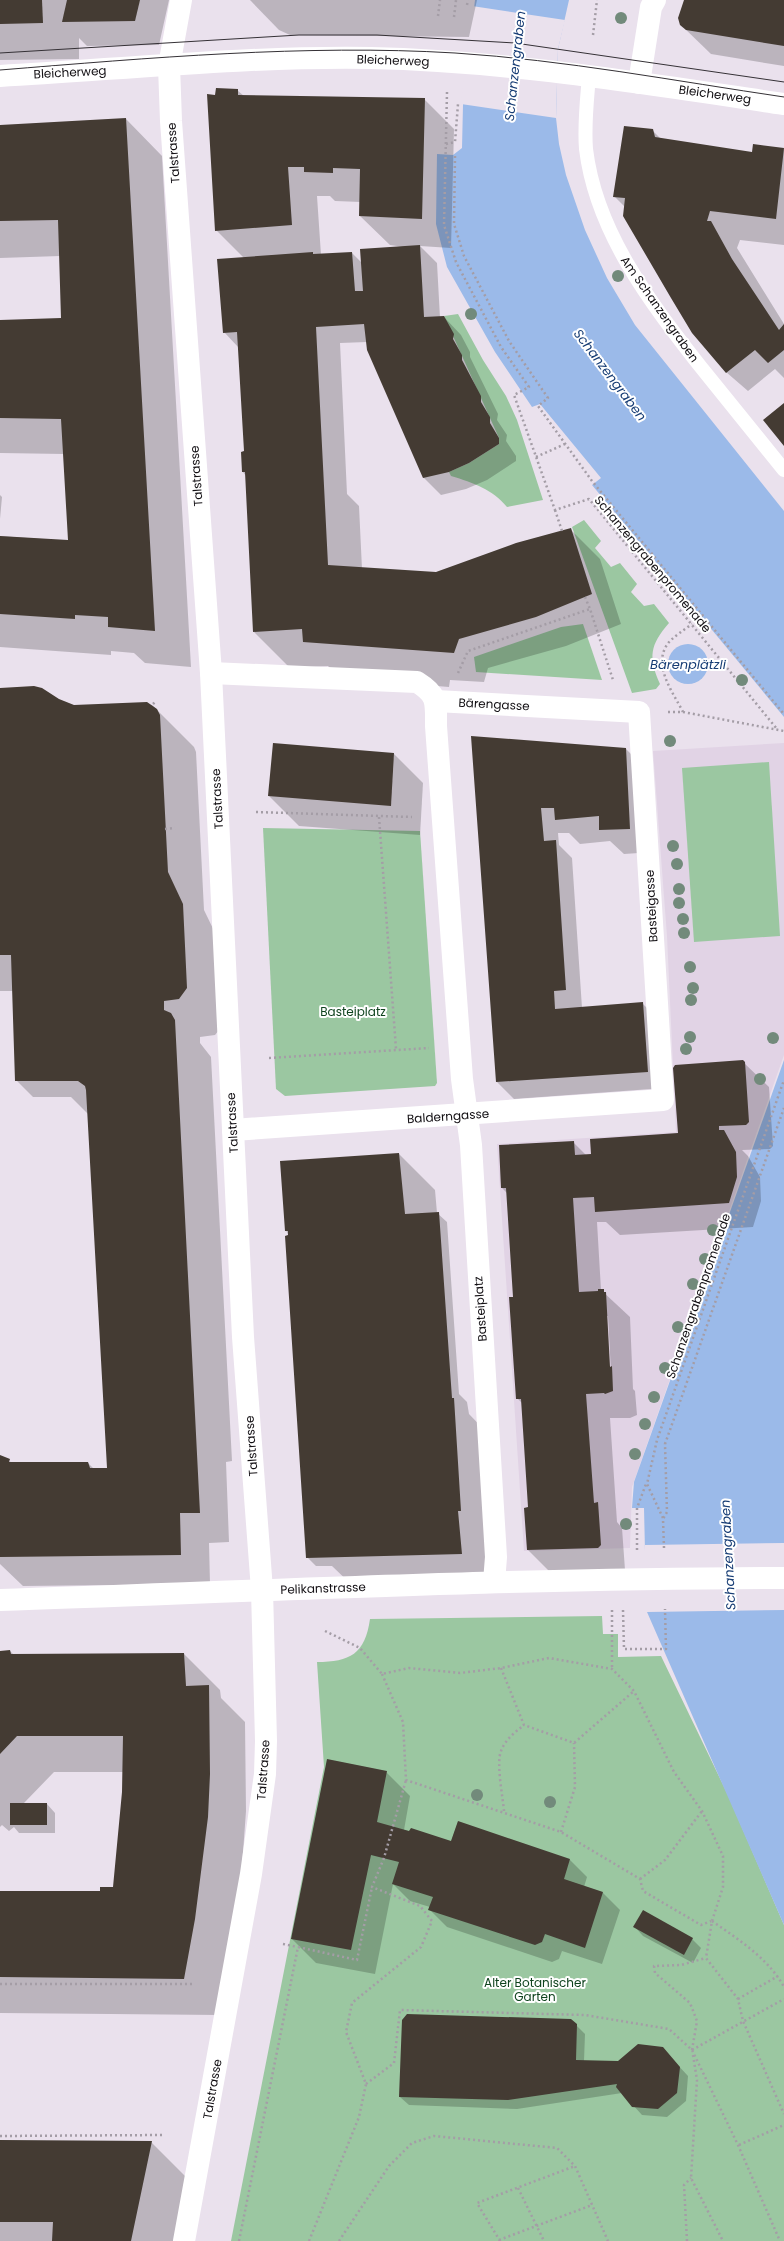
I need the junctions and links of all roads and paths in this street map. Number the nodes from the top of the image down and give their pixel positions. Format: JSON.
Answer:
{"nodes":[{"id":1,"x":181,"y":0,"type":"edge"},
{"id":2,"x":440,"y":0,"type":"edge"},
{"id":3,"x":456,"y":0,"type":"edge"},
{"id":4,"x":468,"y":0,"type":"edge"},
{"id":5,"x":597,"y":0,"type":"edge"},
{"id":6,"x":655,"y":0,"type":"edge"},
{"id":7,"x":467,"y":5,"type":"dead end"},
{"id":8,"x":438,"y":16,"type":"dead end"},
{"id":9,"x":454,"y":17,"type":"dead end"},
{"id":10,"x":592,"y":35,"type":"dead end"},
{"id":11,"x":169,"y":66,"type":"junction"},
{"id":12,"x":0,"y":76,"type":"edge"},
{"id":13,"x":589,"y":76,"type":"junction"},
{"id":14,"x":639,"y":83,"type":"junction"},
{"id":15,"x":447,"y":92,"type":"dead end"},
{"id":16,"x":458,"y":104,"type":"dead end"},
{"id":17,"x":784,"y":104,"type":"edge"},
{"id":18,"x":446,"y":144,"type":"junction"},
{"id":19,"x":455,"y":156,"type":"dead end"},
{"id":20,"x":565,"y":444,"type":"junction"},
{"id":21,"x":536,"y":457,"type":"junction"},
{"id":22,"x":784,"y":470,"type":"edge"},
{"id":23,"x":555,"y":510,"type":"junction"},
{"id":24,"x":562,"y":531,"type":"dead end"},
{"id":25,"x":585,"y":597,"type":"dead end"},
{"id":26,"x":590,"y":609,"type":"junction"},
{"id":27,"x":692,"y":624,"type":"junction"},
{"id":28,"x":211,"y":673,"type":"junction"},
{"id":29,"x":455,"y":678,"type":"dead end"},
{"id":30,"x":156,"y":700,"type":"dead end"},
{"id":31,"x":436,"y":701,"type":"junction"},
{"id":32,"x":153,"y":704,"type":"dead end"},
{"id":33,"x":631,"y":711,"type":"junction"},
{"id":34,"x":683,"y":712,"type":"junction"},
{"id":35,"x":783,"y":713,"type":"dead end"},
{"id":36,"x":777,"y":729,"type":"junction"},
{"id":37,"x":784,"y":731,"type":"edge"},
{"id":38,"x":256,"y":812,"type":"dead end"},
{"id":39,"x":379,"y":817,"type":"junction"},
{"id":40,"x":418,"y":817,"type":"dead end"},
{"id":41,"x":175,"y":828,"type":"dead end"},
{"id":42,"x":165,"y":829,"type":"dead end"},
{"id":43,"x":434,"y":1048,"type":"dead end"},
{"id":44,"x":396,"y":1049,"type":"junction"},
{"id":45,"x":269,"y":1058,"type":"dead end"},
{"id":46,"x":784,"y":1080,"type":"edge"},
{"id":47,"x":663,"y":1100,"type":"joint"},
{"id":48,"x":784,"y":1108,"type":"edge"},
{"id":49,"x":467,"y":1114,"type":"junction"},
{"id":50,"x":233,"y":1130,"type":"junction"},
{"id":51,"x":646,"y":1484,"type":"junction"},
{"id":52,"x":663,"y":1519,"type":"junction"},
{"id":53,"x":663,"y":1543,"type":"dead end"},
{"id":54,"x":637,"y":1556,"type":"dead end"},
{"id":55,"x":784,"y":1578,"type":"edge"},
{"id":56,"x":494,"y":1582,"type":"junction"},
{"id":57,"x":262,"y":1590,"type":"junction"},
{"id":58,"x":0,"y":1600,"type":"edge"},
{"id":59,"x":612,"y":1604,"type":"dead end"},
{"id":60,"x":623,"y":1604,"type":"dead end"},
{"id":61,"x":665,"y":1617,"type":"dead end"},
{"id":62,"x":325,"y":1630,"type":"dead end"},
{"id":63,"x":501,"y":1668,"type":"junction"},
{"id":64,"x":612,"y":1669,"type":"junction"},
{"id":65,"x":382,"y":1674,"type":"junction"},
{"id":66,"x":634,"y":1691,"type":"junction"},
{"id":67,"x":524,"y":1725,"type":"junction"},
{"id":68,"x":574,"y":1743,"type":"junction"},
{"id":69,"x":406,"y":1780,"type":"junction"},
{"id":70,"x":504,"y":1811,"type":"junction"},
{"id":71,"x":702,"y":1811,"type":"junction"},
{"id":72,"x":561,"y":1832,"type":"junction"},
{"id":73,"x":640,"y":1879,"type":"junction"},
{"id":74,"x":372,"y":1887,"type":"junction"},
{"id":75,"x":712,"y":1921,"type":"junction"},
{"id":76,"x":283,"y":1944,"type":"dead end"},
{"id":77,"x":298,"y":1947,"type":"junction"},
{"id":78,"x":706,"y":1958,"type":"junction"},
{"id":79,"x":778,"y":1976,"type":"junction"},
{"id":80,"x":0,"y":1984,"type":"edge"},
{"id":81,"x":194,"y":1984,"type":"dead end"},
{"id":82,"x":784,"y":1987,"type":"edge"},
{"id":83,"x":738,"y":1999,"type":"junction"},
{"id":84,"x":784,"y":1999,"type":"edge"},
{"id":85,"x":743,"y":2021,"type":"junction"},
{"id":86,"x":692,"y":2050,"type":"junction"},
{"id":87,"x":366,"y":2084,"type":"junction"},
{"id":88,"x":784,"y":2114,"type":"edge"},
{"id":89,"x":784,"y":2125,"type":"edge"},
{"id":90,"x":164,"y":2135,"type":"dead end"},
{"id":91,"x":0,"y":2136,"type":"edge"},
{"id":92,"x":738,"y":2145,"type":"junction"},
{"id":93,"x":575,"y":2166,"type":"junction"},
{"id":94,"x":691,"y":2178,"type":"junction"},
{"id":95,"x":518,"y":2188,"type":"junction"},
{"id":96,"x":592,"y":2205,"type":"junction"},
{"id":97,"x":537,"y":2226,"type":"junction"},
{"id":98,"x":184,"y":2241,"type":"edge"},
{"id":99,"x":239,"y":2241,"type":"edge"},
{"id":100,"x":309,"y":2241,"type":"edge"},
{"id":101,"x":340,"y":2241,"type":"edge"},
{"id":102,"x":499,"y":2241,"type":"edge"},
{"id":103,"x":544,"y":2241,"type":"edge"},
{"id":104,"x":608,"y":2241,"type":"edge"},
{"id":105,"x":687,"y":2241,"type":"edge"},
{"id":106,"x":723,"y":2241,"type":"edge"},
{"id":107,"x":780,"y":2241,"type":"edge"}],
"edges":[{"from":1,"to":11,"type":"street","name":"Talstrasse"},
{"from":2,"to":8,"type":"path"},
{"from":3,"to":9,"type":"path"},
{"from":4,"to":7,"type":"path"},
{"from":5,"to":10,"type":"path"},
{"from":6,"to":14,"type":"street"},
{"from":11,"to":12,"type":"street","name":"Bleicherweg"},
{"from":11,"to":13,"type":"street","name":"Bleicherweg"},
{"from":11,"to":28,"type":"street","name":"Talstrasse"},
{"from":13,"to":14,"type":"street","name":"Bleicherweg"},
{"from":13,"to":22,"type":"lane","name":"Am Schanzengraben"},
{"from":14,"to":17,"type":"street","name":"Bleicherweg"},
{"from":15,"to":18,"type":"path"},
{"from":16,"to":18,"type":"path"},
{"from":18,"to":21,"type":"path"},
{"from":19,"to":20,"type":"path"},
{"from":20,"to":21,"type":"path"},
{"from":20,"to":35,"type":"path"},
{"from":21,"to":23,"type":"path"},
{"from":23,"to":24,"type":"path"},
{"from":23,"to":27,"type":"path","name":"Schanzengrabenpromenade"},
{"from":25,"to":26,"type":"path"},
{"from":26,"to":29,"type":"path"},
{"from":26,"to":33,"type":"path"},
{"from":27,"to":34,"type":"path"},
{"from":27,"to":36,"type":"path","name":"Schanzengrabenpromenade"},
{"from":28,"to":31,"type":"street"},
{"from":28,"to":50,"type":"street","name":"Talstrasse"},
{"from":30,"to":32,"type":"path"},
{"from":31,"to":33,"type":"street","name":"Bärengasse"},
{"from":31,"to":49,"type":"street","name":"Basteiplatz"},
{"from":33,"to":34,"type":"path"},
{"from":33,"to":47,"type":"street","name":"Basteigasse"},
{"from":34,"to":36,"type":"path"},
{"from":36,"to":37,"type":"path"},
{"from":38,"to":39,"type":"path"},
{"from":39,"to":40,"type":"path"},
{"from":39,"to":44,"type":"path"},
{"from":41,"to":42,"type":"path"},
{"from":43,"to":44,"type":"path"},
{"from":44,"to":45,"type":"path"},
{"from":46,"to":51,"type":"path","name":"Schanzengrabenpromenade"},
{"from":47,"to":49,"type":"street","name":"Balderngasse"},
{"from":48,"to":52,"type":"path"},
{"from":49,"to":50,"type":"street","name":"Balderngasse"},
{"from":49,"to":56,"type":"street","name":"Basteiplatz"},
{"from":50,"to":57,"type":"street","name":"Talstrasse"},
{"from":51,"to":52,"type":"path"},
{"from":51,"to":54,"type":"path","name":"Schanzengrabenpromenade"},
{"from":52,"to":53,"type":"path"},
{"from":55,"to":56,"type":"street","name":"Pelikanstrasse"},
{"from":56,"to":57,"type":"street","name":"Pelikanstrasse"},
{"from":57,"to":58,"type":"street","name":"Pelikanstrasse"},
{"from":57,"to":98,"type":"street","name":"Talstrasse"},
{"from":59,"to":64,"type":"path"},
{"from":60,"to":61,"type":"path"},
{"from":62,"to":65,"type":"path"},
{"from":63,"to":64,"type":"path"},
{"from":63,"to":65,"type":"path"},
{"from":63,"to":67,"type":"path"},
{"from":64,"to":66,"type":"path"},
{"from":65,"to":69,"type":"path"},
{"from":66,"to":68,"type":"path"},
{"from":66,"to":71,"type":"path"},
{"from":67,"to":68,"type":"path"},
{"from":67,"to":70,"type":"path"},
{"from":68,"to":72,"type":"path"},
{"from":69,"to":70,"type":"path"},
{"from":69,"to":74,"type":"path"},
{"from":70,"to":72,"type":"path"},
{"from":71,"to":73,"type":"path"},
{"from":71,"to":75,"type":"path"},
{"from":72,"to":73,"type":"path"},
{"from":73,"to":75,"type":"path"},
{"from":74,"to":77,"type":"path"},
{"from":74,"to":87,"type":"path"},
{"from":75,"to":78,"type":"path"},
{"from":75,"to":79,"type":"path"},
{"from":76,"to":77,"type":"path"},
{"from":77,"to":99,"type":"path"},
{"from":78,"to":83,"type":"path"},
{"from":78,"to":86,"type":"path"},
{"from":79,"to":82,"type":"path"},
{"from":79,"to":83,"type":"path"},
{"from":80,"to":81,"type":"path"},
{"from":83,"to":85,"type":"path"},
{"from":84,"to":85,"type":"path"},
{"from":85,"to":86,"type":"path"},
{"from":85,"to":88,"type":"path"},
{"from":86,"to":87,"type":"path"},
{"from":86,"to":92,"type":"path"},
{"from":86,"to":94,"type":"path"},
{"from":87,"to":100,"type":"path"},
{"from":89,"to":92,"type":"path"},
{"from":90,"to":91,"type":"path"},
{"from":92,"to":107,"type":"path"},
{"from":93,"to":95,"type":"path"},
{"from":93,"to":96,"type":"path"},
{"from":93,"to":101,"type":"path"},
{"from":94,"to":105,"type":"path"},
{"from":94,"to":106,"type":"path"},
{"from":95,"to":97,"type":"path"},
{"from":95,"to":102,"type":"path"},
{"from":96,"to":97,"type":"path"},
{"from":96,"to":104,"type":"path"},
{"from":97,"to":102,"type":"path"},
{"from":97,"to":103,"type":"path"}]}
